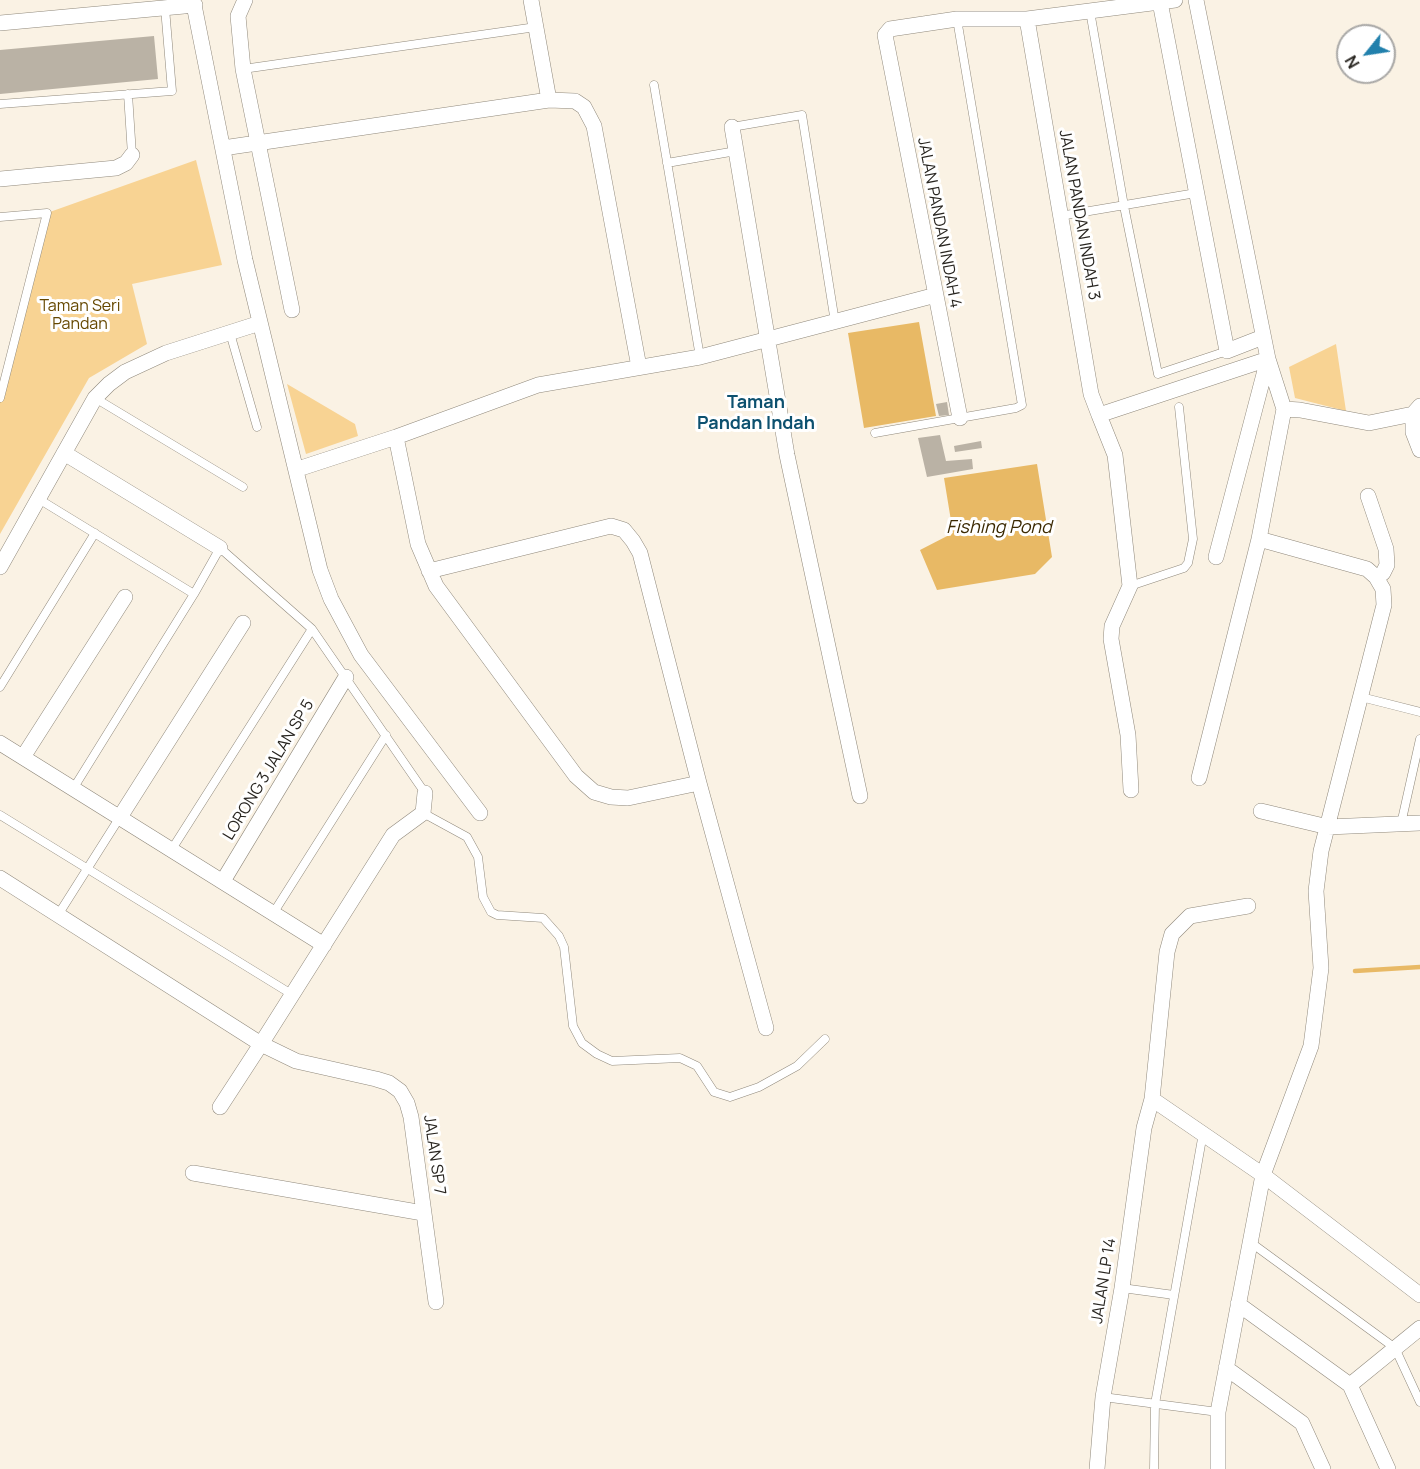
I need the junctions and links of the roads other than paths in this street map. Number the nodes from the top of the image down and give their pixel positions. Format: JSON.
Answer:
{"nodes":[{"id":1,"x":245,"y":0,"type":"edge"},
{"id":2,"x":531,"y":0,"type":"edge"},
{"id":3,"x":1196,"y":0,"type":"edge"},
{"id":4,"x":1167,"y":1,"type":"edge"},
{"id":5,"x":194,"y":3,"type":"edge"},
{"id":6,"x":165,"y":8,"type":"junction"},
{"id":7,"x":1090,"y":11,"type":"junction"},
{"id":8,"x":957,"y":19,"type":"junction"},
{"id":9,"x":1027,"y":19,"type":"junction"},
{"id":10,"x":0,"y":23,"type":"edge"},
{"id":11,"x":536,"y":27,"type":"junction"},
{"id":12,"x":243,"y":69,"type":"junction"},
{"id":13,"x":654,"y":86,"type":"dead end"},
{"id":14,"x":128,"y":94,"type":"junction"},
{"id":15,"x":549,"y":100,"type":"junction"},
{"id":16,"x":0,"y":104,"type":"edge"},
{"id":17,"x":732,"y":127,"type":"joint"},
{"id":18,"x":257,"y":142,"type":"junction"},
{"id":19,"x":223,"y":147,"type":"junction"},
{"id":20,"x":736,"y":151,"type":"junction"},
{"id":21,"x":132,"y":155,"type":"joint"},
{"id":22,"x":667,"y":162,"type":"junction"},
{"id":23,"x":0,"y":179,"type":"edge"},
{"id":24,"x":1196,"y":193,"type":"junction"},
{"id":25,"x":1124,"y":206,"type":"junction"},
{"id":26,"x":1060,"y":216,"type":"junction"},
{"id":27,"x":0,"y":217,"type":"edge"},
{"id":28,"x":936,"y":295,"type":"junction"},
{"id":29,"x":292,"y":310,"type":"dead end"},
{"id":30,"x":835,"y":322,"type":"junction"},
{"id":31,"x":260,"y":323,"type":"junction"},
{"id":32,"x":230,"y":333,"type":"junction"},
{"id":33,"x":1263,"y":337,"type":"junction"},
{"id":34,"x":766,"y":340,"type":"junction"},
{"id":35,"x":1227,"y":351,"type":"junction"},
{"id":36,"x":700,"y":357,"type":"junction"},
{"id":37,"x":1268,"y":359,"type":"junction"},
{"id":38,"x":639,"y":367,"type":"junction"},
{"id":39,"x":0,"y":398,"type":"edge"},
{"id":40,"x":95,"y":398,"type":"junction"},
{"id":41,"x":1179,"y":407,"type":"dead end"},
{"id":42,"x":1284,"y":409,"type":"junction"},
{"id":43,"x":1416,"y":410,"type":"edge"},
{"id":44,"x":1099,"y":415,"type":"junction"},
{"id":45,"x":960,"y":418,"type":"junction"},
{"id":46,"x":257,"y":427,"type":"dead end"},
{"id":47,"x":875,"y":433,"type":"dead end"},
{"id":48,"x":396,"y":437,"type":"junction"},
{"id":49,"x":1420,"y":450,"type":"edge"},
{"id":50,"x":64,"y":453,"type":"junction"},
{"id":51,"x":297,"y":469,"type":"junction"},
{"id":52,"x":243,"y":487,"type":"dead end"},
{"id":53,"x":1368,"y":496,"type":"dead end"},
{"id":54,"x":37,"y":498,"type":"junction"},
{"id":55,"x":95,"y":533,"type":"junction"},
{"id":56,"x":1259,"y":539,"type":"junction"},
{"id":57,"x":220,"y":548,"type":"junction"},
{"id":58,"x":1216,"y":557,"type":"dead end"},
{"id":59,"x":0,"y":567,"type":"edge"},
{"id":60,"x":429,"y":571,"type":"junction"},
{"id":61,"x":1376,"y":577,"type":"junction"},
{"id":62,"x":1130,"y":586,"type":"junction"},
{"id":63,"x":194,"y":594,"type":"junction"},
{"id":64,"x":124,"y":597,"type":"dead end"},
{"id":65,"x":243,"y":623,"type":"dead end"},
{"id":66,"x":312,"y":629,"type":"junction"},
{"id":67,"x":346,"y":677,"type":"junction"},
{"id":68,"x":0,"y":687,"type":"edge"},
{"id":69,"x":1360,"y":697,"type":"junction"},
{"id":70,"x":1420,"y":712,"type":"edge"},
{"id":71,"x":386,"y":735,"type":"junction"},
{"id":72,"x":1420,"y":739,"type":"edge"},
{"id":73,"x":0,"y":743,"type":"edge"},
{"id":74,"x":23,"y":757,"type":"junction"},
{"id":75,"x":1199,"y":778,"type":"dead end"},
{"id":76,"x":699,"y":783,"type":"junction"},
{"id":77,"x":73,"y":789,"type":"junction"},
{"id":78,"x":1131,"y":790,"type":"dead end"},
{"id":79,"x":425,"y":793,"type":"joint"},
{"id":80,"x":860,"y":796,"type":"dead end"},
{"id":81,"x":1261,"y":812,"type":"dead end"},
{"id":82,"x":423,"y":813,"type":"junction"},
{"id":83,"x":480,"y":813,"type":"dead end"},
{"id":84,"x":0,"y":815,"type":"edge"},
{"id":85,"x":120,"y":816,"type":"junction"},
{"id":86,"x":1420,"y":823,"type":"edge"},
{"id":87,"x":1401,"y":824,"type":"junction"},
{"id":88,"x":1328,"y":827,"type":"junction"},
{"id":89,"x":172,"y":849,"type":"junction"},
{"id":90,"x":88,"y":870,"type":"junction"},
{"id":91,"x":0,"y":878,"type":"edge"},
{"id":92,"x":223,"y":881,"type":"junction"},
{"id":93,"x":1248,"y":906,"type":"dead end"},
{"id":94,"x":274,"y":912,"type":"junction"},
{"id":95,"x":58,"y":915,"type":"junction"},
{"id":96,"x":324,"y":945,"type":"junction"},
{"id":97,"x":293,"y":995,"type":"junction"},
{"id":98,"x":766,"y":1028,"type":"dead end"},
{"id":99,"x":825,"y":1039,"type":"dead end"},
{"id":100,"x":261,"y":1044,"type":"junction"},
{"id":101,"x":1152,"y":1099,"type":"junction"},
{"id":102,"x":220,"y":1107,"type":"dead end"},
{"id":103,"x":1203,"y":1133,"type":"junction"},
{"id":104,"x":193,"y":1173,"type":"dead end"},
{"id":105,"x":1263,"y":1175,"type":"junction"},
{"id":106,"x":423,"y":1213,"type":"junction"},
{"id":107,"x":1248,"y":1241,"type":"junction"},
{"id":108,"x":1122,"y":1288,"type":"junction"},
{"id":109,"x":1174,"y":1295,"type":"junction"},
{"id":110,"x":1420,"y":1295,"type":"edge"},
{"id":111,"x":436,"y":1302,"type":"dead end"},
{"id":112,"x":1238,"y":1304,"type":"junction"},
{"id":113,"x":1420,"y":1328,"type":"edge"},
{"id":114,"x":1395,"y":1348,"type":"junction"},
{"id":115,"x":1226,"y":1368,"type":"junction"},
{"id":116,"x":1350,"y":1385,"type":"junction"},
{"id":117,"x":1103,"y":1397,"type":"junction"},
{"id":118,"x":1420,"y":1401,"type":"edge"},
{"id":119,"x":1155,"y":1404,"type":"junction"},
{"id":120,"x":1218,"y":1412,"type":"junction"},
{"id":121,"x":1097,"y":1469,"type":"edge"},
{"id":122,"x":1154,"y":1469,"type":"edge"},
{"id":123,"x":1218,"y":1469,"type":"edge"},
{"id":124,"x":1323,"y":1469,"type":"edge"},
{"id":125,"x":1388,"y":1469,"type":"edge"}],
"edges":[{"from":1,"to":12,"type":"street"},
{"from":2,"to":11,"type":"street"},
{"from":3,"to":33,"type":"street"},
{"from":4,"to":7,"type":"street"},
{"from":4,"to":24,"type":"street"},
{"from":5,"to":6,"type":"street"},
{"from":5,"to":19,"type":"street"},
{"from":6,"to":10,"type":"street"},
{"from":6,"to":14,"type":"lane"},
{"from":7,"to":9,"type":"street"},
{"from":7,"to":25,"type":"lane"},
{"from":8,"to":9,"type":"street"},
{"from":8,"to":28,"type":"street","name":"JALAN PANDAN INDAH 4"},
{"from":8,"to":45,"type":"lane"},
{"from":9,"to":26,"type":"street","name":"JALAN PANDAN INDAH 3"},
{"from":11,"to":12,"type":"lane"},
{"from":11,"to":15,"type":"street"},
{"from":12,"to":18,"type":"street"},
{"from":13,"to":22,"type":"lane"},
{"from":14,"to":16,"type":"lane"},
{"from":14,"to":21,"type":"lane"},
{"from":15,"to":18,"type":"street"},
{"from":15,"to":38,"type":"street"},
{"from":17,"to":20,"type":"street"},
{"from":17,"to":30,"type":"lane"},
{"from":18,"to":19,"type":"street"},
{"from":18,"to":29,"type":"street"},
{"from":19,"to":31,"type":"street"},
{"from":20,"to":22,"type":"lane"},
{"from":20,"to":34,"type":"street"},
{"from":21,"to":23,"type":"street"},
{"from":22,"to":36,"type":"lane"},
{"from":24,"to":25,"type":"lane"},
{"from":24,"to":35,"type":"street"},
{"from":25,"to":26,"type":"lane"},
{"from":25,"to":35,"type":"lane"},
{"from":26,"to":44,"type":"street","name":"JALAN PANDAN INDAH 3"},
{"from":27,"to":39,"type":"lane"},
{"from":28,"to":30,"type":"street"},
{"from":28,"to":45,"type":"street","name":"JALAN PANDAN INDAH 4"},
{"from":30,"to":34,"type":"street"},
{"from":31,"to":32,"type":"street"},
{"from":31,"to":51,"type":"street"},
{"from":32,"to":40,"type":"street"},
{"from":32,"to":46,"type":"lane"},
{"from":33,"to":35,"type":"street"},
{"from":33,"to":37,"type":"street"},
{"from":34,"to":36,"type":"street"},
{"from":34,"to":80,"type":"street"},
{"from":36,"to":38,"type":"street"},
{"from":37,"to":42,"type":"street"},
{"from":37,"to":44,"type":"street"},
{"from":37,"to":58,"type":"street"},
{"from":38,"to":48,"type":"street"},
{"from":40,"to":50,"type":"street"},
{"from":40,"to":52,"type":"lane"},
{"from":41,"to":62,"type":"lane"},
{"from":42,"to":43,"type":"street"},
{"from":42,"to":56,"type":"street"},
{"from":43,"to":49,"type":"street"},
{"from":44,"to":62,"type":"street","name":"JALAN PANDAN INDAH 3"},
{"from":45,"to":47,"type":"lane"},
{"from":48,"to":51,"type":"street"},
{"from":48,"to":60,"type":"street"},
{"from":50,"to":54,"type":"street"},
{"from":50,"to":57,"type":"street"},
{"from":51,"to":83,"type":"street"},
{"from":53,"to":61,"type":"street"},
{"from":54,"to":55,"type":"lane"},
{"from":54,"to":59,"type":"street"},
{"from":55,"to":63,"type":"lane"},
{"from":55,"to":68,"type":"lane"},
{"from":56,"to":61,"type":"street"},
{"from":56,"to":75,"type":"street"},
{"from":57,"to":63,"type":"lane"},
{"from":57,"to":66,"type":"lane"},
{"from":60,"to":76,"type":"street"},
{"from":60,"to":76,"type":"street"},
{"from":61,"to":69,"type":"street"},
{"from":62,"to":78,"type":"street"},
{"from":63,"to":77,"type":"lane"},
{"from":64,"to":74,"type":"street"},
{"from":65,"to":85,"type":"street"},
{"from":66,"to":67,"type":"lane"},
{"from":66,"to":89,"type":"lane"},
{"from":67,"to":71,"type":"lane"},
{"from":67,"to":92,"type":"street","name":"LORONG 3 JALAN SP 5"},
{"from":69,"to":70,"type":"lane"},
{"from":69,"to":88,"type":"street"},
{"from":71,"to":79,"type":"lane"},
{"from":71,"to":94,"type":"lane"},
{"from":72,"to":87,"type":"lane"},
{"from":73,"to":74,"type":"street"},
{"from":74,"to":77,"type":"street"},
{"from":76,"to":98,"type":"street"},
{"from":77,"to":85,"type":"street"},
{"from":79,"to":82,"type":"street"},
{"from":81,"to":88,"type":"street"},
{"from":82,"to":96,"type":"street"},
{"from":82,"to":99,"type":"lane"},
{"from":84,"to":90,"type":"lane"},
{"from":85,"to":89,"type":"street"},
{"from":85,"to":90,"type":"lane"},
{"from":86,"to":87,"type":"street"},
{"from":87,"to":88,"type":"street"},
{"from":88,"to":105,"type":"street"},
{"from":89,"to":92,"type":"street"},
{"from":90,"to":95,"type":"lane"},
{"from":90,"to":97,"type":"lane"},
{"from":91,"to":95,"type":"street","name":"JALAN SP 7"},
{"from":92,"to":94,"type":"street"},
{"from":93,"to":101,"type":"street","name":"JALAN LP 14"},
{"from":94,"to":96,"type":"street"},
{"from":95,"to":100,"type":"street","name":"JALAN SP 7"},
{"from":96,"to":97,"type":"street"},
{"from":97,"to":100,"type":"street"},
{"from":100,"to":102,"type":"street"},
{"from":100,"to":106,"type":"street","name":"JALAN SP 7"},
{"from":101,"to":103,"type":"street"},
{"from":101,"to":108,"type":"street","name":"JALAN LP 14"},
{"from":103,"to":105,"type":"street"},
{"from":103,"to":109,"type":"lane"},
{"from":104,"to":106,"type":"street"},
{"from":105,"to":107,"type":"street"},
{"from":105,"to":110,"type":"street"},
{"from":106,"to":111,"type":"street","name":"JALAN SP 7"},
{"from":107,"to":112,"type":"street"},
{"from":107,"to":114,"type":"lane"},
{"from":108,"to":109,"type":"lane"},
{"from":108,"to":117,"type":"street","name":"JALAN LP 14"},
{"from":109,"to":119,"type":"lane"},
{"from":112,"to":115,"type":"street"},
{"from":112,"to":116,"type":"street"},
{"from":113,"to":114,"type":"street"},
{"from":114,"to":116,"type":"street"},
{"from":114,"to":118,"type":"lane"},
{"from":115,"to":120,"type":"street"},
{"from":115,"to":124,"type":"street"},
{"from":116,"to":125,"type":"street"},
{"from":117,"to":119,"type":"lane"},
{"from":117,"to":121,"type":"street","name":"JALAN LP 14"},
{"from":119,"to":120,"type":"lane"},
{"from":119,"to":122,"type":"lane"},
{"from":120,"to":123,"type":"street"}]}
